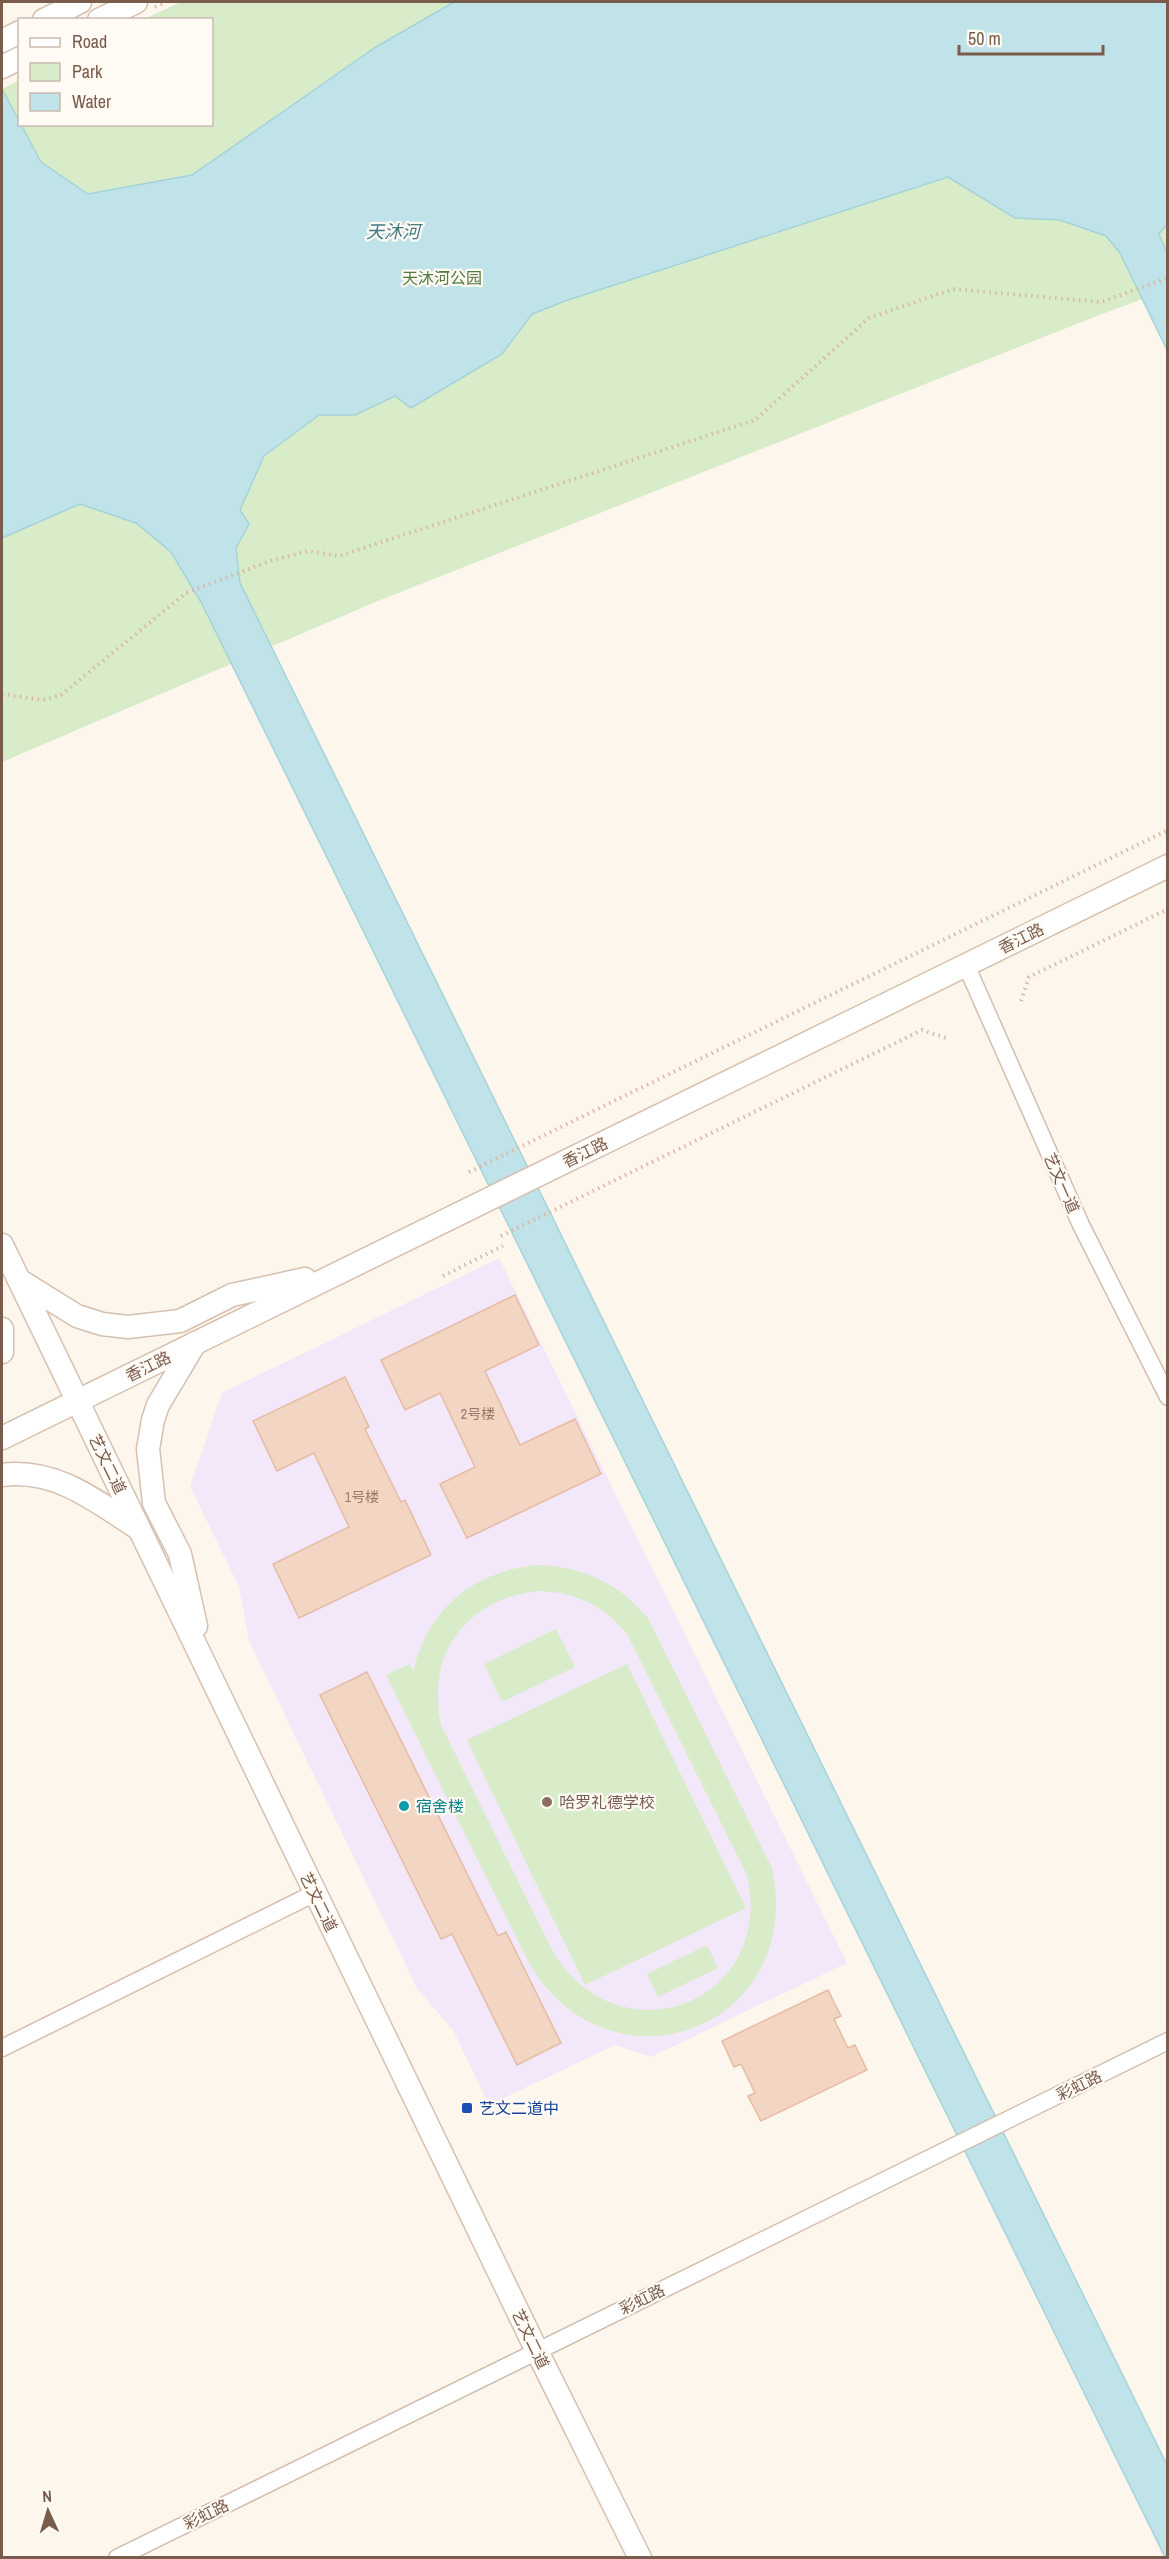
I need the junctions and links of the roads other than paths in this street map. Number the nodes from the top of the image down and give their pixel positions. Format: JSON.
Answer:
{"nodes":[{"id":1,"x":80,"y":2,"type":"edge"},
{"id":2,"x":136,"y":2,"type":"edge"},
{"id":3,"x":48,"y":18,"type":"edge"},
{"id":4,"x":103,"y":18,"type":"edge"},
{"id":5,"x":18,"y":33,"type":"edge"},
{"id":6,"x":2,"y":41,"type":"edge"},
{"id":7,"x":18,"y":59,"type":"edge"},
{"id":8,"x":2,"y":67,"type":"edge"},
{"id":9,"x":1167,"y":866,"type":"edge"},
{"id":10,"x":966,"y":965,"type":"junction"},
{"id":11,"x":2,"y":1245,"type":"edge"},
{"id":12,"x":341,"y":1271,"type":"junction"},
{"id":13,"x":18,"y":1280,"type":"junction"},
{"id":14,"x":2,"y":1329,"type":"edge"},
{"id":15,"x":196,"y":1342,"type":"junction"},
{"id":16,"x":2,"y":1352,"type":"edge"},
{"id":17,"x":1167,"y":1397,"type":"edge"},
{"id":18,"x":77,"y":1401,"type":"junction"},
{"id":19,"x":2,"y":1438,"type":"edge"},
{"id":20,"x":2,"y":1475,"type":"edge"},
{"id":21,"x":139,"y":1530,"type":"junction"},
{"id":22,"x":204,"y":1663,"type":"junction"},
{"id":23,"x":315,"y":1893,"type":"junction"},
{"id":24,"x":1167,"y":2041,"type":"edge"},
{"id":25,"x":2,"y":2048,"type":"edge"},
{"id":26,"x":537,"y":2351,"type":"junction"},
{"id":27,"x":117,"y":2558,"type":"edge"},
{"id":28,"x":640,"y":2558,"type":"edge"}],
"edges":[{"from":1,"to":3,"type":"main road"},
{"from":2,"to":4,"type":"main road"},
{"from":5,"to":6,"type":"main road"},
{"from":7,"to":8,"type":"main road"},
{"from":9,"to":10,"type":"main road","name":"香江路"},
{"from":10,"to":12,"type":"main road","name":"香江路"},
{"from":10,"to":17,"type":"street","name":"艺文一道"},
{"from":11,"to":13,"type":"main road","name":"艺文二道"},
{"from":12,"to":13,"type":"main road"},
{"from":12,"to":15,"type":"main road","name":"香江路"},
{"from":13,"to":18,"type":"main road","name":"艺文二道"},
{"from":14,"to":16,"type":"main road"},
{"from":15,"to":18,"type":"main road","name":"香江路"},
{"from":15,"to":22,"type":"main road"},
{"from":18,"to":19,"type":"main road","name":"香江路"},
{"from":18,"to":21,"type":"main road","name":"艺文二道"},
{"from":20,"to":21,"type":"main road"},
{"from":21,"to":22,"type":"main road","name":"艺文二道"},
{"from":22,"to":23,"type":"main road","name":"艺文二道"},
{"from":23,"to":25,"type":"street"},
{"from":23,"to":26,"type":"main road","name":"艺文二道"},
{"from":24,"to":26,"type":"street","name":"彩虹路"},
{"from":26,"to":27,"type":"street","name":"彩虹路"},
{"from":26,"to":28,"type":"main road","name":"艺文二道"}]}
